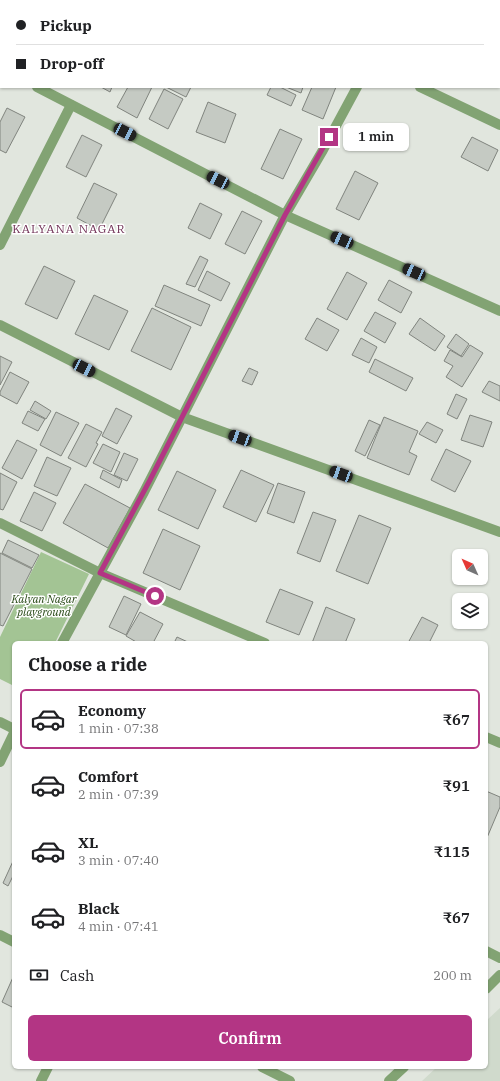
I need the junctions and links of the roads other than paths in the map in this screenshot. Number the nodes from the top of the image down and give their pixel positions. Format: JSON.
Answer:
{"nodes":[{"id":1,"x":39,"y":88,"type":"edge"},
{"id":2,"x":356,"y":88,"type":"edge"},
{"id":3,"x":422,"y":88,"type":"edge"},
{"id":4,"x":71,"y":104,"type":"junction"},
{"id":5,"x":500,"y":126,"type":"edge"},
{"id":6,"x":285,"y":215,"type":"junction"},
{"id":7,"x":0,"y":245,"type":"edge"},
{"id":8,"x":500,"y":311,"type":"edge"},
{"id":9,"x":0,"y":325,"type":"edge"},
{"id":10,"x":182,"y":417,"type":"junction"},
{"id":11,"x":0,"y":523,"type":"edge"},
{"id":12,"x":500,"y":532,"type":"edge"},
{"id":13,"x":100,"y":573,"type":"junction"},
{"id":14,"x":63,"y":641,"type":"edge"},
{"id":15,"x":261,"y":641,"type":"edge"},
{"id":16,"x":0,"y":722,"type":"edge"},
{"id":17,"x":12,"y":728,"type":"edge"},
{"id":18,"x":12,"y":737,"type":"edge"},
{"id":19,"x":488,"y":738,"type":"edge"},
{"id":20,"x":500,"y":743,"type":"edge"},
{"id":21,"x":0,"y":762,"type":"edge"},
{"id":22,"x":0,"y":934,"type":"edge"},
{"id":23,"x":12,"y":941,"type":"edge"},
{"id":24,"x":488,"y":952,"type":"edge"},
{"id":25,"x":500,"y":958,"type":"edge"},
{"id":26,"x":500,"y":974,"type":"edge"},
{"id":27,"x":488,"y":986,"type":"edge"},
{"id":28,"x":47,"y":1069,"type":"edge"},
{"id":29,"x":266,"y":1069,"type":"edge"},
{"id":30,"x":402,"y":1069,"type":"edge"},
{"id":31,"x":41,"y":1081,"type":"edge"},
{"id":32,"x":290,"y":1081,"type":"edge"},
{"id":33,"x":389,"y":1081,"type":"edge"}],
"edges":[{"from":1,"to":4,"type":"street"},
{"from":2,"to":6,"type":"street"},
{"from":3,"to":5,"type":"street"},
{"from":4,"to":6,"type":"street"},
{"from":4,"to":7,"type":"street"},
{"from":6,"to":8,"type":"street"},
{"from":6,"to":10,"type":"street"},
{"from":9,"to":10,"type":"street"},
{"from":10,"to":12,"type":"street"},
{"from":10,"to":13,"type":"street"},
{"from":11,"to":13,"type":"street"},
{"from":13,"to":14,"type":"street"},
{"from":13,"to":15,"type":"street"},
{"from":16,"to":17,"type":"street"},
{"from":18,"to":21,"type":"street"},
{"from":19,"to":20,"type":"street"},
{"from":22,"to":23,"type":"street"},
{"from":24,"to":25,"type":"street"},
{"from":26,"to":27,"type":"street"},
{"from":28,"to":31,"type":"street"},
{"from":29,"to":32,"type":"street"},
{"from":30,"to":33,"type":"street"}]}
